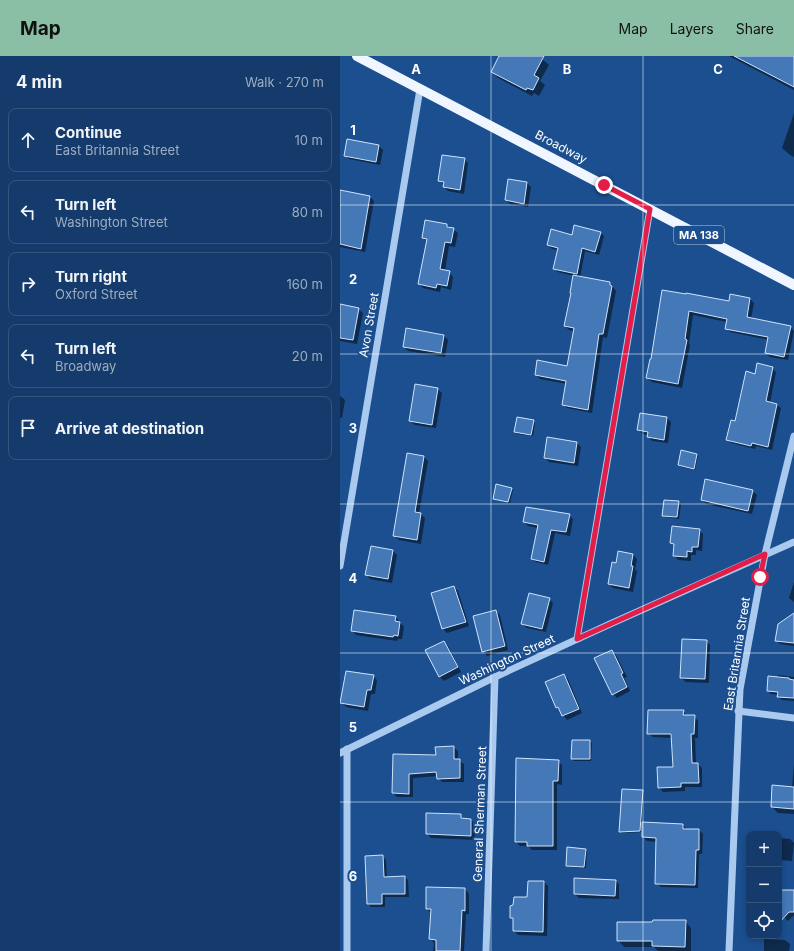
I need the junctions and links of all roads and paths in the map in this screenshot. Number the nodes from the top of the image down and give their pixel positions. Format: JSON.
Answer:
{"nodes":[{"id":1,"x":357,"y":56,"type":"edge"},
{"id":2,"x":420,"y":89,"type":"junction"},
{"id":3,"x":650,"y":209,"type":"junction"},
{"id":4,"x":794,"y":285,"type":"edge"},
{"id":5,"x":794,"y":436,"type":"edge"},
{"id":6,"x":794,"y":542,"type":"edge"},
{"id":7,"x":765,"y":554,"type":"junction"},
{"id":8,"x":340,"y":566,"type":"edge"},
{"id":9,"x":577,"y":639,"type":"junction"},
{"id":10,"x":495,"y":677,"type":"junction"},
{"id":11,"x":738,"y":711,"type":"junction"},
{"id":12,"x":794,"y":718,"type":"edge"},
{"id":13,"x":343,"y":751,"type":"edge"},
{"id":14,"x":347,"y":951,"type":"edge"},
{"id":15,"x":486,"y":951,"type":"edge"},
{"id":16,"x":729,"y":951,"type":"edge"}],
"edges":[{"from":1,"to":2,"type":"main road","name":"Broadway","number":"MA 138"},
{"from":2,"to":3,"type":"main road","name":"Broadway","number":"MA 138"},
{"from":2,"to":8,"type":"street","name":"Avon Street"},
{"from":3,"to":4,"type":"main road","name":"Broadway","number":"MA 138"},
{"from":3,"to":9,"type":"street"},
{"from":5,"to":7,"type":"street","name":"East Britannia Street"},
{"from":6,"to":7,"type":"street","name":"Washington Street"},
{"from":7,"to":9,"type":"street","name":"Washington Street"},
{"from":7,"to":11,"type":"street","name":"East Britannia Street"},
{"from":9,"to":10,"type":"street","name":"Washington Street"},
{"from":10,"to":13,"type":"street","name":"Washington Street"},
{"from":10,"to":15,"type":"street","name":"General Sherman Street"},
{"from":11,"to":12,"type":"street"},
{"from":11,"to":16,"type":"street","name":"East Britannia Street"},
{"from":13,"to":14,"type":"street"}]}
